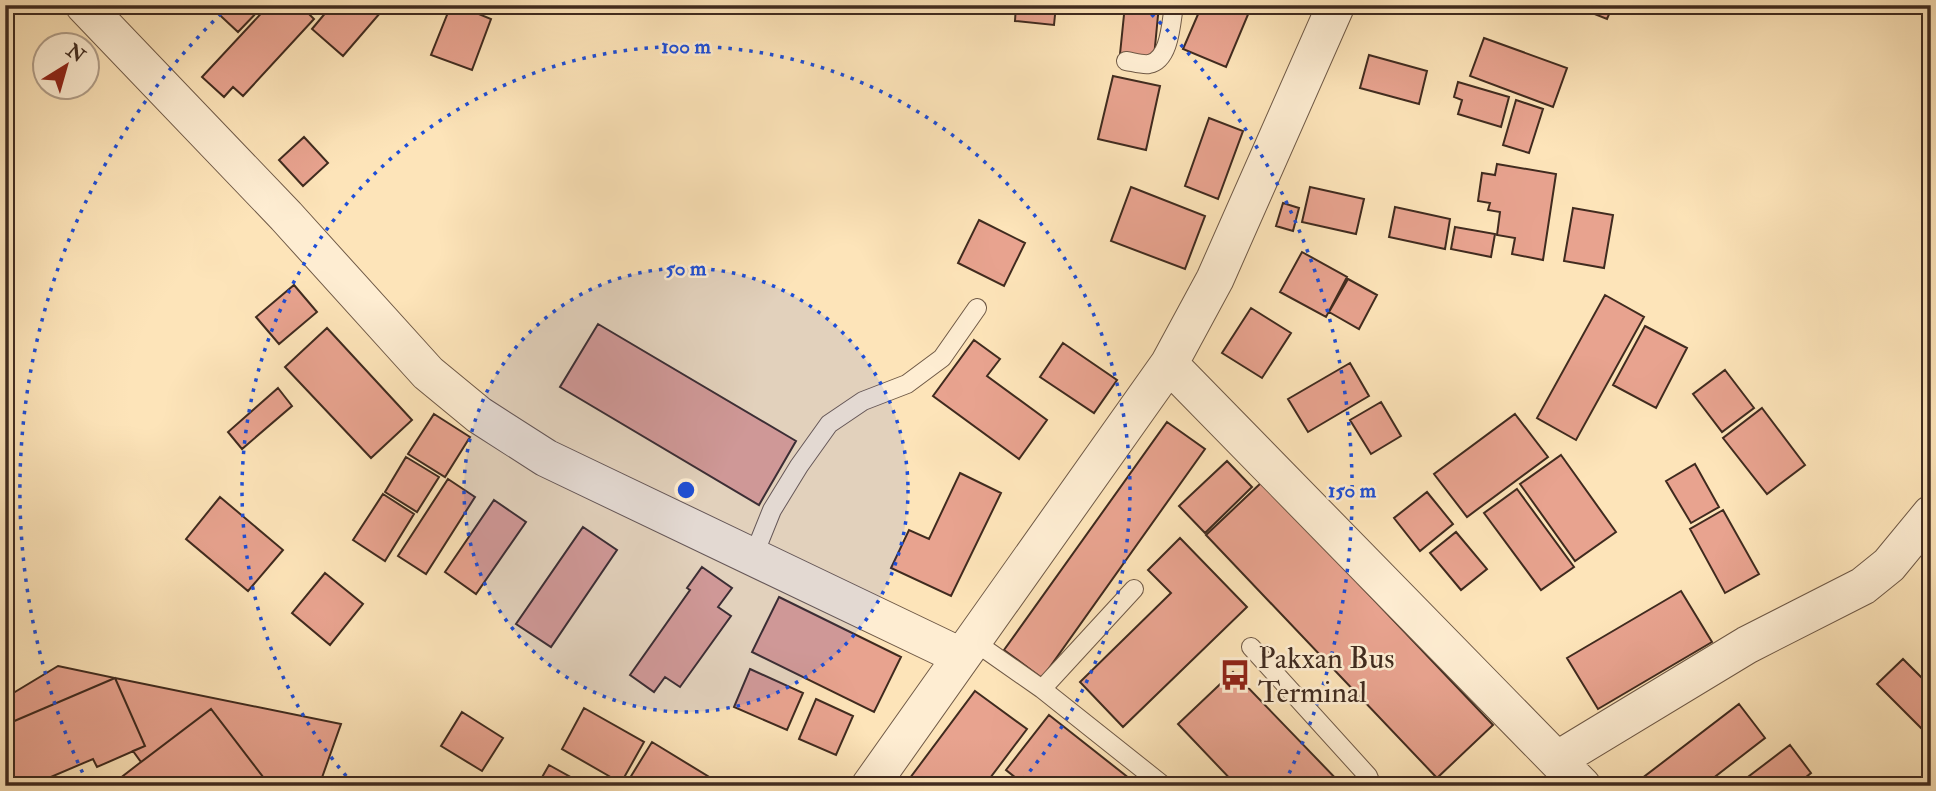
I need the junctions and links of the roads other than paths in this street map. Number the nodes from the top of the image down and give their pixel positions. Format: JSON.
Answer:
{"nodes":[{"id":1,"x":85,"y":5,"type":"edge"},
{"id":2,"x":1174,"y":5,"type":"edge"},
{"id":3,"x":1336,"y":5,"type":"edge"},
{"id":4,"x":1126,"y":61,"type":"dead end"},
{"id":5,"x":977,"y":308,"type":"dead end"},
{"id":6,"x":1169,"y":364,"type":"junction"},
{"id":7,"x":1931,"y":514,"type":"edge"},
{"id":8,"x":753,"y":557,"type":"junction"},
{"id":9,"x":1134,"y":589,"type":"dead end"},
{"id":10,"x":1251,"y":647,"type":"dead end"},
{"id":11,"x":966,"y":648,"type":"junction"},
{"id":12,"x":1042,"y":689,"type":"junction"},
{"id":13,"x":1557,"y":760,"type":"junction"},
{"id":14,"x":870,"y":786,"type":"edge"},
{"id":15,"x":1164,"y":786,"type":"edge"},
{"id":16,"x":1372,"y":786,"type":"edge"},
{"id":17,"x":1583,"y":786,"type":"edge"}],
"edges":[{"from":1,"to":8,"type":"street"},
{"from":2,"to":4,"type":"lane"},
{"from":3,"to":6,"type":"street"},
{"from":5,"to":8,"type":"lane"},
{"from":6,"to":11,"type":"street"},
{"from":6,"to":13,"type":"street"},
{"from":7,"to":13,"type":"street"},
{"from":8,"to":11,"type":"street"},
{"from":9,"to":12,"type":"lane"},
{"from":10,"to":16,"type":"lane"},
{"from":11,"to":12,"type":"lane"},
{"from":11,"to":14,"type":"street"},
{"from":12,"to":15,"type":"lane"},
{"from":13,"to":17,"type":"street"}]}
